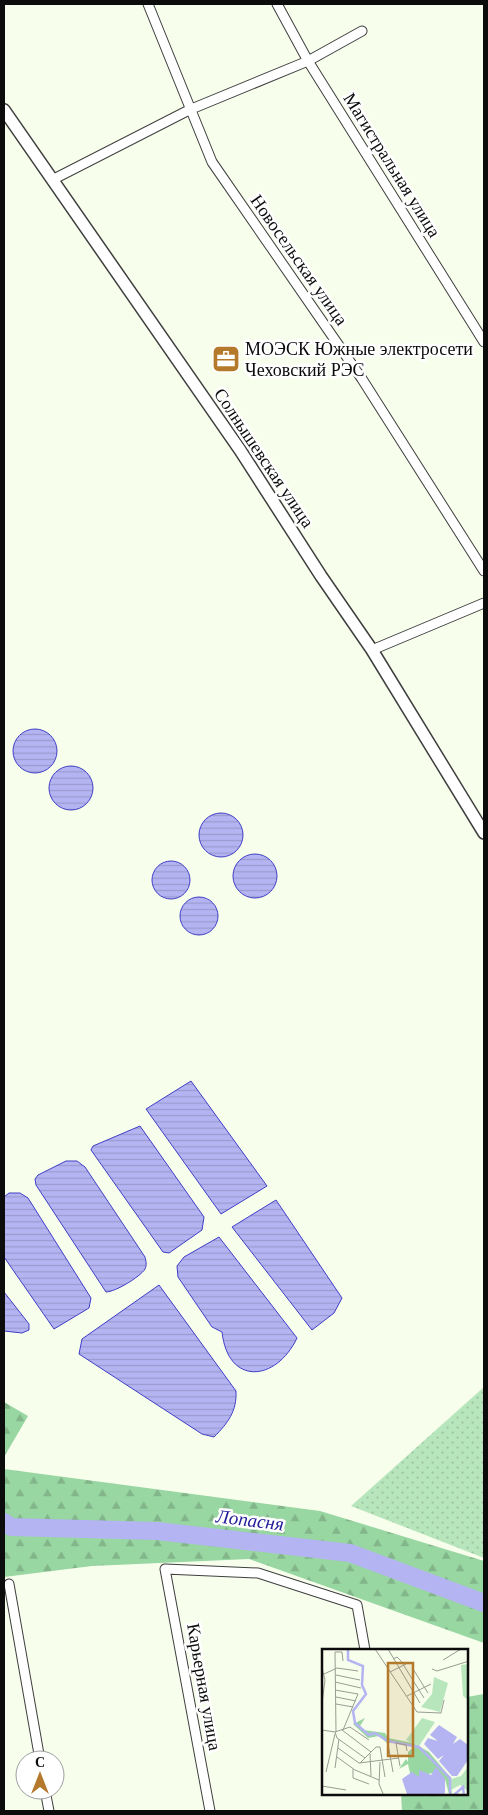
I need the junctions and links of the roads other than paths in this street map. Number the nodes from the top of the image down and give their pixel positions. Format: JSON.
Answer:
{"nodes":[{"id":1,"x":148,"y":4,"type":"edge"},
{"id":2,"x":277,"y":4,"type":"edge"},
{"id":3,"x":362,"y":31,"type":"dead end"},
{"id":4,"x":308,"y":61,"type":"junction"},
{"id":5,"x":4,"y":110,"type":"edge"},
{"id":6,"x":190,"y":110,"type":"junction"},
{"id":7,"x":52,"y":180,"type":"junction"},
{"id":8,"x":484,"y":342,"type":"edge"},
{"id":9,"x":484,"y":571,"type":"edge"},
{"id":10,"x":484,"y":602,"type":"edge"},
{"id":11,"x":372,"y":650,"type":"junction"},
{"id":12,"x":484,"y":833,"type":"edge"},
{"id":13,"x":9,"y":1584,"type":"dead end"},
{"id":14,"x":365,"y":1649,"type":"edge"},
{"id":15,"x":38,"y":1750,"type":"edge"},
{"id":16,"x":210,"y":1811,"type":"edge"}],
"edges":[{"from":1,"to":6,"type":"street","name":"Новосельская улица"},
{"from":2,"to":4,"type":"street","name":"Магистральная улица"},
{"from":3,"to":4,"type":"street"},
{"from":4,"to":6,"type":"street"},
{"from":4,"to":8,"type":"street","name":"Магистральная улица"},
{"from":5,"to":7,"type":"street","name":"Солнышевская улица"},
{"from":6,"to":7,"type":"street"},
{"from":6,"to":9,"type":"street","name":"Новосельская улица"},
{"from":7,"to":11,"type":"street","name":"Солнышевская улица"},
{"from":10,"to":11,"type":"street"},
{"from":11,"to":12,"type":"street","name":"Солнышевская улица"},
{"from":13,"to":15,"type":"street"},
{"from":14,"to":16,"type":"street","name":"Карьерная улица"}]}
